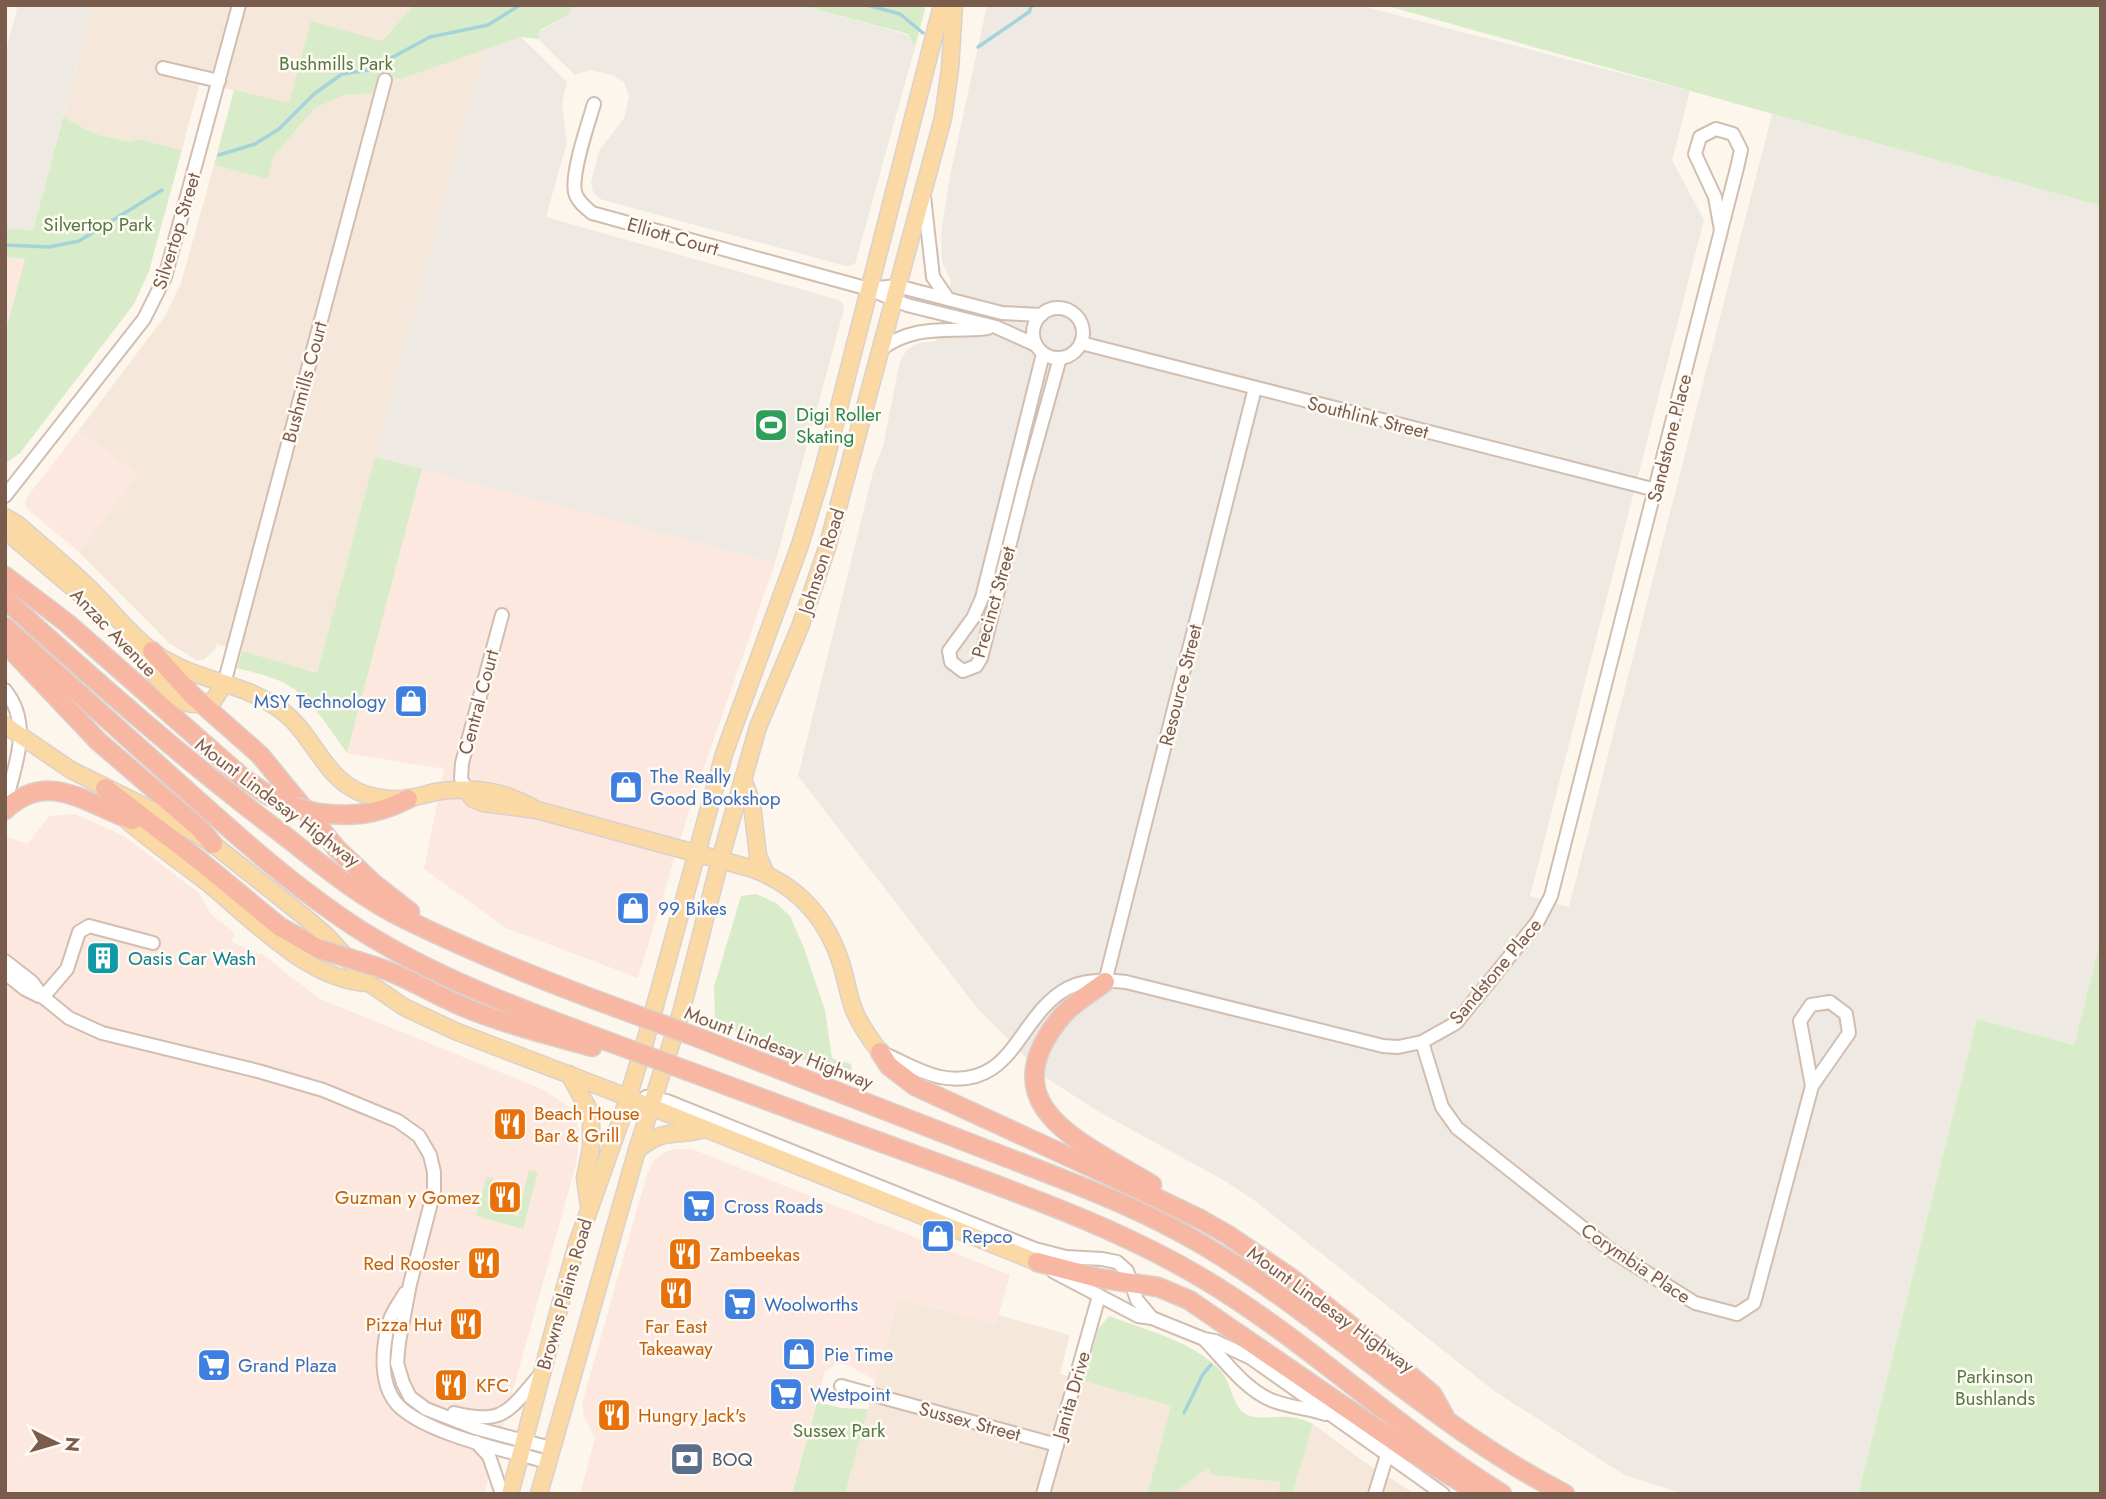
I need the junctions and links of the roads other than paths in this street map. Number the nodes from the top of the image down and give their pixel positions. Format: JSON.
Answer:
{"nodes":[{"id":1,"x":239,"y":5,"type":"edge"},
{"id":2,"x":942,"y":5,"type":"edge"},
{"id":3,"x":954,"y":5,"type":"edge"},
{"id":4,"x":163,"y":68,"type":"dead end"},
{"id":5,"x":385,"y":80,"type":"dead end"},
{"id":6,"x":219,"y":81,"type":"junction"},
{"id":7,"x":594,"y":104,"type":"dead end"},
{"id":8,"x":923,"y":190,"type":"junction"},
{"id":9,"x":1721,"y":230,"type":"junction"},
{"id":10,"x":869,"y":289,"type":"junction"},
{"id":11,"x":896,"y":293,"type":"junction"},
{"id":12,"x":948,"y":300,"type":"junction"},
{"id":13,"x":1041,"y":315,"type":"junction"},
{"id":14,"x":996,"y":327,"type":"junction"},
{"id":15,"x":1081,"y":343,"type":"junction"},
{"id":16,"x":1039,"y":349,"type":"junction"},
{"id":17,"x":880,"y":350,"type":"junction"},
{"id":18,"x":1060,"y":358,"type":"junction"},
{"id":19,"x":1255,"y":388,"type":"junction"},
{"id":20,"x":1029,"y":410,"type":"junction"},
{"id":21,"x":1044,"y":415,"type":"junction"},
{"id":22,"x":1656,"y":490,"type":"junction"},
{"id":23,"x":5,"y":496,"type":"edge"},
{"id":24,"x":5,"y":517,"type":"edge"},
{"id":25,"x":5,"y":530,"type":"edge"},
{"id":26,"x":5,"y":576,"type":"edge"},
{"id":27,"x":5,"y":599,"type":"edge"},
{"id":28,"x":502,"y":615,"type":"dead end"},
{"id":29,"x":5,"y":627,"type":"edge"},
{"id":30,"x":5,"y":643,"type":"edge"},
{"id":31,"x":152,"y":652,"type":"junction"},
{"id":32,"x":224,"y":684,"type":"junction"},
{"id":33,"x":7,"y":692,"type":"edge"},
{"id":34,"x":204,"y":704,"type":"junction"},
{"id":35,"x":5,"y":725,"type":"edge"},
{"id":36,"x":21,"y":737,"type":"junction"},
{"id":37,"x":743,"y":779,"type":"junction"},
{"id":38,"x":105,"y":788,"type":"junction"},
{"id":39,"x":466,"y":789,"type":"junction"},
{"id":40,"x":408,"y":799,"type":"junction"},
{"id":41,"x":5,"y":807,"type":"edge"},
{"id":42,"x":123,"y":817,"type":"junction"},
{"id":43,"x":155,"y":827,"type":"junction"},
{"id":44,"x":213,"y":844,"type":"junction"},
{"id":45,"x":695,"y":854,"type":"junction"},
{"id":46,"x":720,"y":860,"type":"junction"},
{"id":47,"x":766,"y":874,"type":"junction"},
{"id":48,"x":428,"y":928,"type":"junction"},
{"id":49,"x":153,"y":943,"type":"dead end"},
{"id":50,"x":5,"y":961,"type":"edge"},
{"id":51,"x":5,"y":973,"type":"edge"},
{"id":52,"x":371,"y":974,"type":"junction"},
{"id":53,"x":1105,"y":982,"type":"junction"},
{"id":54,"x":43,"y":997,"type":"junction"},
{"id":55,"x":1422,"y":1042,"type":"junction"},
{"id":56,"x":612,"y":1043,"type":"junction"},
{"id":57,"x":880,"y":1052,"type":"junction"},
{"id":58,"x":569,"y":1074,"type":"junction"},
{"id":59,"x":1812,"y":1086,"type":"junction"},
{"id":60,"x":628,"y":1098,"type":"junction"},
{"id":61,"x":652,"y":1102,"type":"junction"},
{"id":62,"x":705,"y":1129,"type":"junction"},
{"id":63,"x":637,"y":1150,"type":"junction"},
{"id":64,"x":590,"y":1207,"type":"junction"},
{"id":65,"x":1200,"y":1219,"type":"junction"},
{"id":66,"x":1037,"y":1262,"type":"junction"},
{"id":67,"x":1132,"y":1283,"type":"junction"},
{"id":68,"x":410,"y":1284,"type":"junction"},
{"id":69,"x":1100,"y":1296,"type":"junction"},
{"id":70,"x":1152,"y":1318,"type":"junction"},
{"id":71,"x":1204,"y":1339,"type":"junction"},
{"id":72,"x":1273,"y":1373,"type":"junction"},
{"id":73,"x":540,"y":1374,"type":"junction"},
{"id":74,"x":841,"y":1386,"type":"dead end"},
{"id":75,"x":1270,"y":1400,"type":"junction"},
{"id":76,"x":1329,"y":1415,"type":"junction"},
{"id":77,"x":443,"y":1416,"type":"junction"},
{"id":78,"x":1447,"y":1422,"type":"junction"},
{"id":79,"x":475,"y":1441,"type":"junction"},
{"id":80,"x":1057,"y":1445,"type":"junction"},
{"id":81,"x":522,"y":1447,"type":"junction"},
{"id":82,"x":550,"y":1455,"type":"junction"},
{"id":83,"x":1387,"y":1455,"type":"junction"},
{"id":84,"x":502,"y":1494,"type":"edge"},
{"id":85,"x":510,"y":1494,"type":"edge"},
{"id":86,"x":539,"y":1494,"type":"edge"},
{"id":87,"x":1043,"y":1494,"type":"edge"},
{"id":88,"x":1376,"y":1494,"type":"edge"},
{"id":89,"x":1443,"y":1494,"type":"edge"},
{"id":90,"x":1480,"y":1494,"type":"edge"},
{"id":91,"x":1502,"y":1494,"type":"edge"},
{"id":92,"x":1565,"y":1494,"type":"edge"}],
"edges":[{"from":1,"to":6,"type":"street","name":"Silvertop Street"},
{"from":2,"to":10,"type":"main road","name":"Johnson Road"},
{"from":3,"to":8,"type":"main road","name":"Johnson Road"},
{"from":4,"to":6,"type":"street"},
{"from":5,"to":32,"type":"street","name":"Bushmills Court"},
{"from":6,"to":23,"type":"street","name":"Silvertop Street"},
{"from":7,"to":10,"type":"street","name":"Elliott Court"},
{"from":8,"to":11,"type":"main road","name":"Johnson Road"},
{"from":8,"to":12,"type":"street"},
{"from":9,"to":9,"type":"street","name":"Sandstone Place"},
{"from":9,"to":22,"type":"street","name":"Sandstone Place"},
{"from":10,"to":11,"type":"street","name":"Elliott Court"},
{"from":10,"to":45,"type":"main road","name":"Johnson Road"},
{"from":11,"to":12,"type":"street"},
{"from":11,"to":14,"type":"street"},
{"from":11,"to":17,"type":"main road","name":"Johnson Road"},
{"from":12,"to":13,"type":"street"},
{"from":13,"to":15,"type":"street"},
{"from":13,"to":16,"type":"street"},
{"from":14,"to":16,"type":"street"},
{"from":14,"to":17,"type":"street"},
{"from":15,"to":18,"type":"street"},
{"from":15,"to":19,"type":"street","name":"Southlink Street"},
{"from":16,"to":18,"type":"street"},
{"from":16,"to":20,"type":"street","name":"Precinct Street"},
{"from":17,"to":37,"type":"main road","name":"Johnson Road"},
{"from":18,"to":21,"type":"street","name":"Precinct Street"},
{"from":19,"to":22,"type":"street","name":"Southlink Street"},
{"from":19,"to":53,"type":"street","name":"Resource Street"},
{"from":20,"to":21,"type":"street"},
{"from":20,"to":21,"type":"street","name":"Precinct Street"},
{"from":22,"to":55,"type":"street","name":"Sandstone Place"},
{"from":24,"to":31,"type":"main road","name":"Anzac Avenue"},
{"from":25,"to":34,"type":"main road","name":"Anzac Avenue"},
{"from":26,"to":40,"type":"highway","bridge":true},
{"from":27,"to":48,"type":"highway","name":"Mount Lindesay Highway"},
{"from":28,"to":39,"type":"street","name":"Central Court"},
{"from":29,"to":56,"type":"highway"},
{"from":30,"to":44,"type":"highway"},
{"from":31,"to":32,"type":"main road","name":"Anzac Avenue"},
{"from":31,"to":34,"type":"highway"},
{"from":32,"to":34,"type":"main road"},
{"from":32,"to":40,"type":"main road","name":"Anzac Avenue"},
{"from":33,"to":36,"type":"street"},
{"from":34,"to":48,"type":"highway"},
{"from":35,"to":36,"type":"main road"},
{"from":36,"to":38,"type":"main road"},
{"from":36,"to":41,"type":"street"},
{"from":37,"to":46,"type":"main road","name":"Johnson Road"},
{"from":37,"to":47,"type":"main road"},
{"from":38,"to":43,"type":"highway"},
{"from":38,"to":44,"type":"main road"},
{"from":39,"to":40,"type":"main road","name":"Anzac Avenue"},
{"from":39,"to":45,"type":"main road"},
{"from":41,"to":42,"type":"highway"},
{"from":42,"to":43,"type":"highway"},
{"from":42,"to":52,"type":"main road"},
{"from":43,"to":52,"type":"highway","bridge":true},
{"from":44,"to":52,"type":"main road"},
{"from":45,"to":46,"type":"main road","name":"Mount Lindesay Highway"},
{"from":45,"to":60,"type":"main road","name":"Johnson Road"},
{"from":46,"to":47,"type":"main road","name":"Mount Lindesay Highway"},
{"from":46,"to":61,"type":"main road","name":"Johnson Road"},
{"from":47,"to":57,"type":"main road","name":"Mount Lindesay Highway"},
{"from":48,"to":78,"type":"highway","name":"Mount Lindesay Highway","bridge":true},
{"from":49,"to":54,"type":"street"},
{"from":50,"to":54,"type":"street"},
{"from":51,"to":54,"type":"street"},
{"from":52,"to":56,"type":"highway"},
{"from":52,"to":58,"type":"main road"},
{"from":53,"to":55,"type":"street","name":"Sandstone Place"},
{"from":53,"to":57,"type":"street","name":"Sandstone Place"},
{"from":53,"to":65,"type":"highway"},
{"from":54,"to":68,"type":"street"},
{"from":55,"to":59,"type":"street","name":"Corymbia Place"},
{"from":56,"to":91,"type":"highway","bridge":true},
{"from":57,"to":65,"type":"highway"},
{"from":58,"to":60,"type":"main road"},
{"from":58,"to":64,"type":"main road"},
{"from":59,"to":59,"type":"street","name":"Corymbia Place"},
{"from":60,"to":61,"type":"main road"},
{"from":60,"to":64,"type":"main road","name":"Browns Plains Road"},
{"from":61,"to":62,"type":"main road"},
{"from":61,"to":63,"type":"main road","name":"Browns Plains Road"},
{"from":61,"to":67,"type":"street"},
{"from":62,"to":63,"type":"main road"},
{"from":62,"to":66,"type":"main road"},
{"from":63,"to":82,"type":"main road","name":"Browns Plains Road"},
{"from":64,"to":73,"type":"main road","name":"Browns Plains Road"},
{"from":65,"to":78,"type":"highway"},
{"from":66,"to":67,"type":"highway"},
{"from":66,"to":69,"type":"street"},
{"from":67,"to":70,"type":"street"},
{"from":67,"to":90,"type":"highway"},
{"from":68,"to":77,"type":"street"},
{"from":68,"to":79,"type":"street"},
{"from":69,"to":70,"type":"street"},
{"from":69,"to":80,"type":"street","name":"Janita Drive"},
{"from":70,"to":71,"type":"street"},
{"from":71,"to":72,"type":"street"},
{"from":71,"to":75,"type":"street"},
{"from":72,"to":75,"type":"street"},
{"from":72,"to":76,"type":"street"},
{"from":73,"to":77,"type":"street"},
{"from":73,"to":81,"type":"main road","name":"Browns Plains Road"},
{"from":74,"to":80,"type":"street","name":"Sussex Street"},
{"from":75,"to":76,"type":"street"},
{"from":76,"to":83,"type":"street"},
{"from":77,"to":81,"type":"street"},
{"from":78,"to":92,"type":"highway","name":"Mount Lindesay Highway"},
{"from":79,"to":81,"type":"street"},
{"from":79,"to":84,"type":"street"},
{"from":80,"to":87,"type":"street","name":"Janita Drive"},
{"from":81,"to":82,"type":"street"},
{"from":81,"to":85,"type":"main road","name":"Browns Plains Road"},
{"from":82,"to":86,"type":"main road","name":"Browns Plains Road"},
{"from":83,"to":88,"type":"street"},
{"from":83,"to":89,"type":"street"}]}
